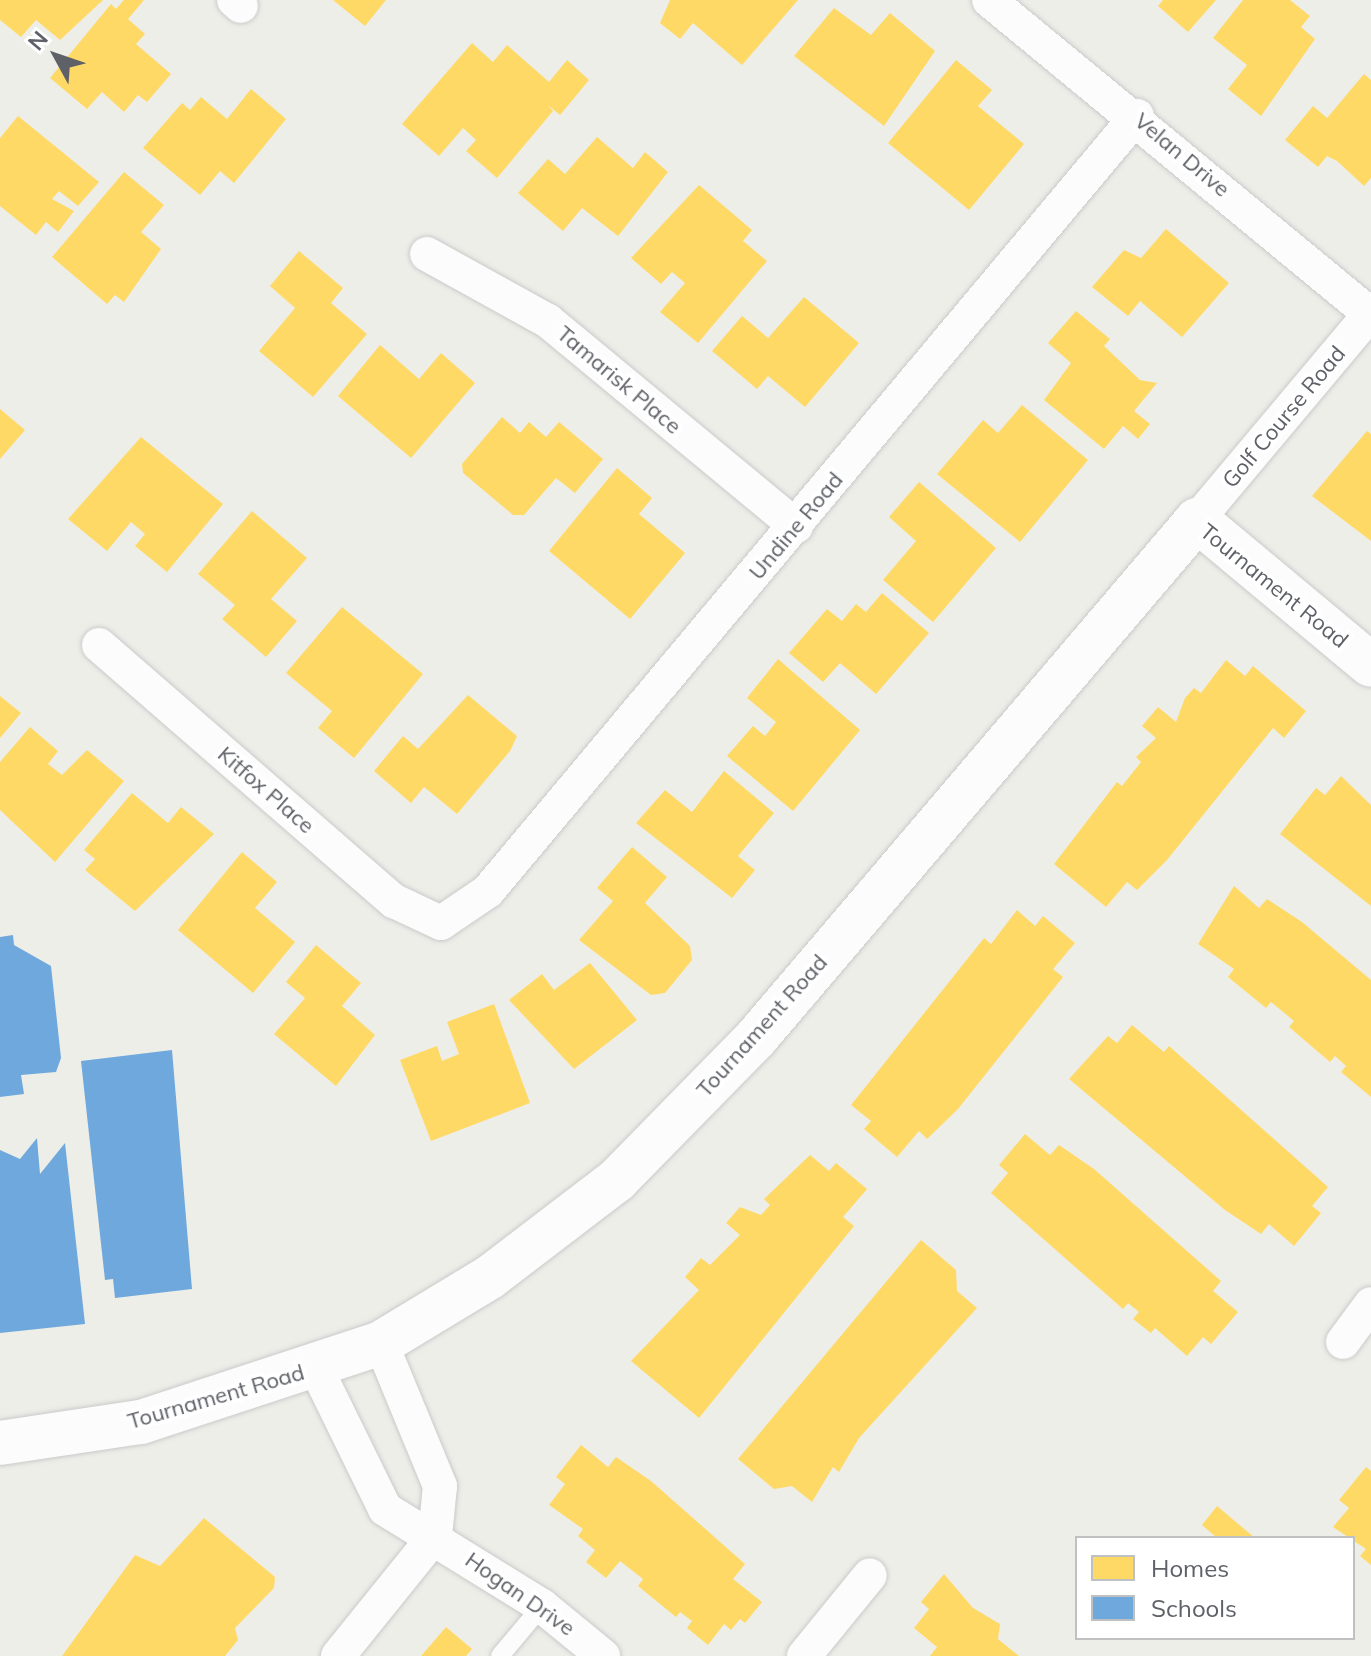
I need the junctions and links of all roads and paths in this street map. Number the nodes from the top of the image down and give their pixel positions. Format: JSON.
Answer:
{"nodes":[{"id":1,"x":989,"y":0,"type":"edge"},
{"id":2,"x":1137,"y":116,"type":"junction"},
{"id":3,"x":427,"y":254,"type":"dead end"},
{"id":4,"x":1371,"y":314,"type":"edge"},
{"id":5,"x":1197,"y":520,"type":"junction"},
{"id":6,"x":796,"y":526,"type":"junction"},
{"id":7,"x":99,"y":645,"type":"dead end"},
{"id":8,"x":1371,"y":665,"type":"edge"},
{"id":9,"x":441,"y":923,"type":"joint"},
{"id":10,"x":1371,"y":1304,"type":"edge"},
{"id":11,"x":1343,"y":1342,"type":"dead end"},
{"id":12,"x":381,"y":1343,"type":"junction"},
{"id":13,"x":316,"y":1368,"type":"junction"},
{"id":14,"x":0,"y":1443,"type":"edge"},
{"id":15,"x":435,"y":1536,"type":"junction"},
{"id":16,"x":870,"y":1575,"type":"dead end"},
{"id":17,"x":542,"y":1606,"type":"junction"},
{"id":18,"x":338,"y":1656,"type":"edge"},
{"id":19,"x":500,"y":1656,"type":"edge"},
{"id":20,"x":603,"y":1656,"type":"edge"},
{"id":21,"x":804,"y":1656,"type":"edge"}],
"edges":[{"from":1,"to":2,"type":"street","name":"Velan Drive"},
{"from":2,"to":4,"type":"street","name":"Velan Drive"},
{"from":2,"to":6,"type":"street","name":"Undine Road"},
{"from":3,"to":6,"type":"street","name":"Tamarisk Place"},
{"from":4,"to":5,"type":"street","name":"Golf Course Road"},
{"from":5,"to":8,"type":"street","name":"Tournament Road"},
{"from":5,"to":12,"type":"street","name":"Tournament Road"},
{"from":6,"to":9,"type":"street","name":"Undine Road"},
{"from":7,"to":9,"type":"street","name":"Kitfox Place"},
{"from":10,"to":11,"type":"street"},
{"from":12,"to":13,"type":"street","name":"Tournament Road"},
{"from":12,"to":15,"type":"street"},
{"from":13,"to":14,"type":"street","name":"Tournament Road"},
{"from":13,"to":15,"type":"street","name":"Hogan Drive"},
{"from":15,"to":17,"type":"street","name":"Hogan Drive"},
{"from":15,"to":18,"type":"street"},
{"from":16,"to":21,"type":"street"},
{"from":17,"to":19,"type":"lane"},
{"from":17,"to":20,"type":"street","name":"Hogan Drive"}]}
